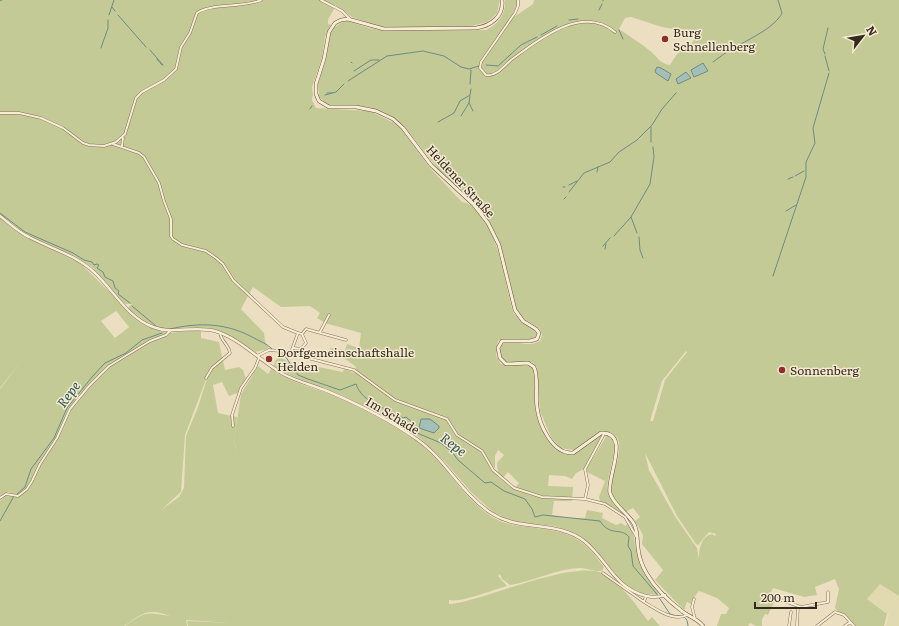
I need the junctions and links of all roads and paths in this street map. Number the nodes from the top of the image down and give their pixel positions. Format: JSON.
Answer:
{"nodes":[{"id":1,"x":261,"y":0,"type":"edge"},
{"id":2,"x":321,"y":0,"type":"edge"},
{"id":3,"x":502,"y":0,"type":"edge"},
{"id":4,"x":518,"y":0,"type":"edge"},
{"id":5,"x":350,"y":20,"type":"junction"},
{"id":6,"x":615,"y":32,"type":"dead end"},
{"id":7,"x":0,"y":113,"type":"edge"},
{"id":8,"x":124,"y":137,"type":"junction"},
{"id":9,"x":112,"y":144,"type":"junction"},
{"id":10,"x":122,"y":146,"type":"junction"},
{"id":11,"x":0,"y":216,"type":"edge"},
{"id":12,"x":329,"y":315,"type":"dead end"},
{"id":13,"x":170,"y":331,"type":"junction"},
{"id":14,"x":320,"y":332,"type":"junction"},
{"id":15,"x":220,"y":333,"type":"junction"},
{"id":16,"x":298,"y":333,"type":"junction"},
{"id":17,"x":302,"y":334,"type":"junction"},
{"id":18,"x":346,"y":340,"type":"dead end"},
{"id":19,"x":293,"y":349,"type":"junction"},
{"id":20,"x":258,"y":357,"type":"junction"},
{"id":21,"x":206,"y":378,"type":"dead end"},
{"id":22,"x":233,"y":426,"type":"dead end"},
{"id":23,"x":604,"y":433,"type":"junction"},
{"id":24,"x":0,"y":498,"type":"edge"},
{"id":25,"x":585,"y":499,"type":"junction"},
{"id":26,"x":637,"y":537,"type":"junction"},
{"id":27,"x":603,"y":573,"type":"dead end"},
{"id":28,"x":828,"y":592,"type":"dead end"},
{"id":29,"x":646,"y":596,"type":"junction"},
{"id":30,"x":664,"y":596,"type":"junction"},
{"id":31,"x":770,"y":596,"type":"dead end"},
{"id":32,"x":694,"y":599,"type":"dead end"},
{"id":33,"x":644,"y":602,"type":"junction"},
{"id":34,"x":798,"y":606,"type":"junction"},
{"id":35,"x":791,"y":612,"type":"dead end"},
{"id":36,"x":687,"y":615,"type":"junction"},
{"id":37,"x":695,"y":619,"type":"junction"},
{"id":38,"x":850,"y":622,"type":"junction"},
{"id":39,"x":703,"y":626,"type":"edge"},
{"id":40,"x":789,"y":626,"type":"edge"},
{"id":41,"x":797,"y":626,"type":"edge"},
{"id":42,"x":817,"y":626,"type":"edge"},
{"id":43,"x":845,"y":626,"type":"edge"},
{"id":44,"x":854,"y":626,"type":"edge"}],
"edges":[{"from":1,"to":8,"type":"street"},
{"from":2,"to":5,"type":"street"},
{"from":3,"to":5,"type":"main road"},
{"from":4,"to":6,"type":"street"},
{"from":5,"to":23,"type":"main road","name":"Heldener Straße"},
{"from":7,"to":9,"type":"street"},
{"from":8,"to":9,"type":"street"},
{"from":8,"to":10,"type":"street"},
{"from":9,"to":10,"type":"street"},
{"from":10,"to":16,"type":"street"},
{"from":11,"to":13,"type":"street"},
{"from":12,"to":14,"type":"street"},
{"from":13,"to":15,"type":"street","name":"Im Schade"},
{"from":13,"to":24,"type":"street"},
{"from":14,"to":17,"type":"street"},
{"from":14,"to":18,"type":"street"},
{"from":15,"to":20,"type":"street","name":"Im Schade"},
{"from":15,"to":21,"type":"street"},
{"from":16,"to":17,"type":"street"},
{"from":16,"to":19,"type":"street"},
{"from":17,"to":19,"type":"street"},
{"from":19,"to":20,"type":"street"},
{"from":19,"to":25,"type":"street"},
{"from":20,"to":22,"type":"street"},
{"from":20,"to":29,"type":"street","name":"Im Schade"},
{"from":23,"to":25,"type":"street"},
{"from":23,"to":26,"type":"main road"},
{"from":25,"to":26,"type":"street"},
{"from":26,"to":30,"type":"main road"},
{"from":27,"to":33,"type":"street"},
{"from":28,"to":34,"type":"street"},
{"from":29,"to":30,"type":"street","name":"Im Schade"},
{"from":29,"to":33,"type":"street"},
{"from":30,"to":36,"type":"main road"},
{"from":31,"to":34,"type":"street"},
{"from":32,"to":37,"type":"street"},
{"from":33,"to":36,"type":"street"},
{"from":34,"to":41,"type":"street"},
{"from":35,"to":40,"type":"street"},
{"from":36,"to":37,"type":"main road"},
{"from":37,"to":39,"type":"main road"},
{"from":38,"to":42,"type":"street"},
{"from":38,"to":43,"type":"street"},
{"from":38,"to":44,"type":"street"}]}
